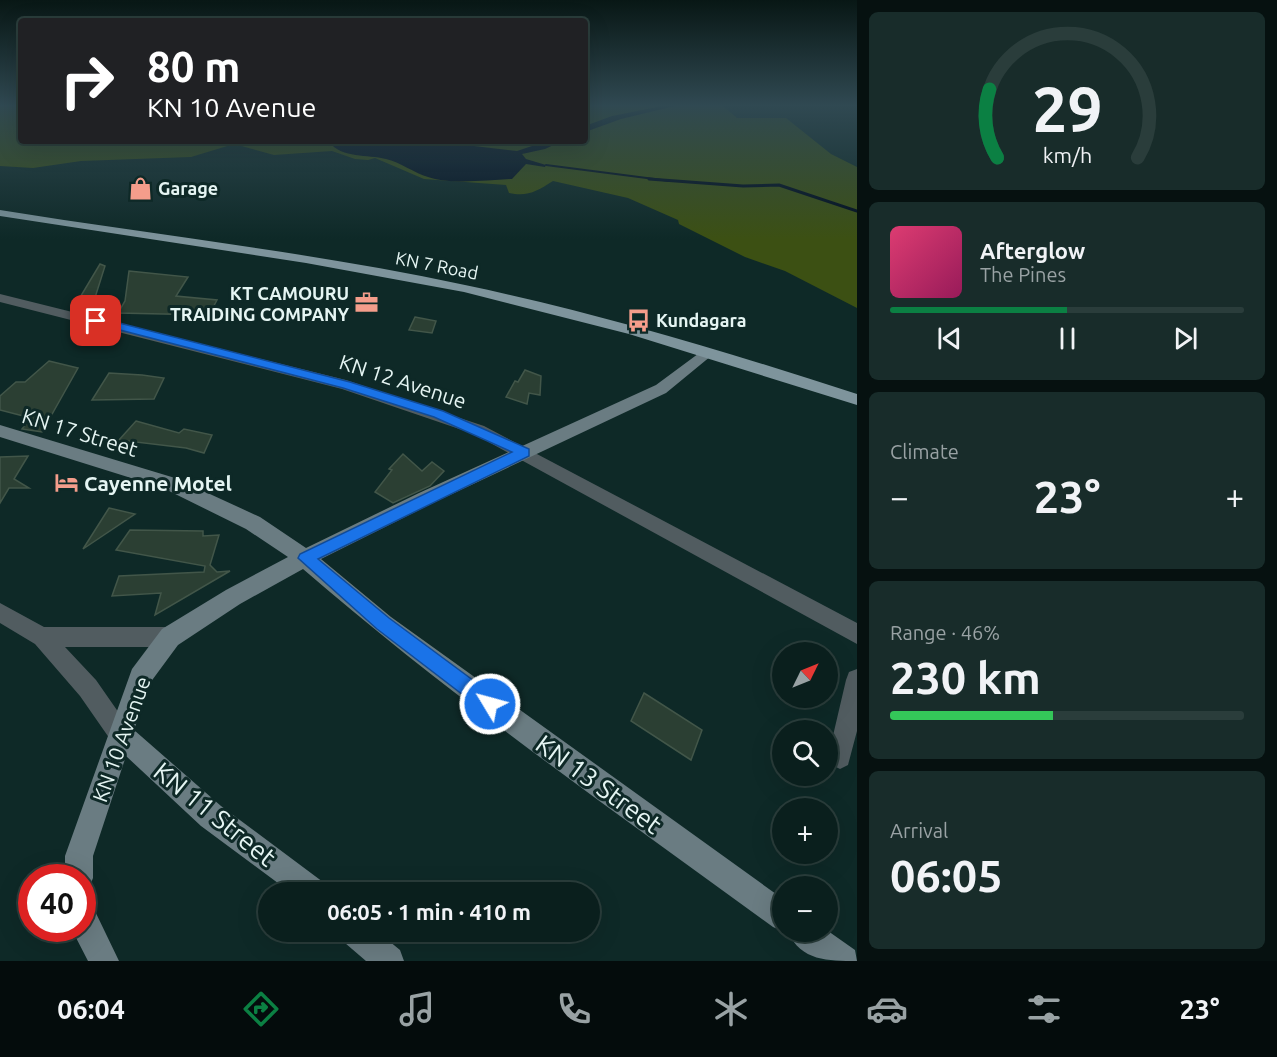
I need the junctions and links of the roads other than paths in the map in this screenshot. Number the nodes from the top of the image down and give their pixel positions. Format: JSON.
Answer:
{"nodes":[{"id":1,"x":0,"y":213,"type":"edge"},
{"id":2,"x":0,"y":298,"type":"edge"},
{"id":3,"x":706,"y":353,"type":"junction"},
{"id":4,"x":857,"y":400,"type":"edge"},
{"id":5,"x":0,"y":431,"type":"edge"},
{"id":6,"x":524,"y":452,"type":"junction"},
{"id":7,"x":305,"y":558,"type":"junction"},
{"id":8,"x":0,"y":612,"type":"edge"},
{"id":9,"x":857,"y":634,"type":"edge"},
{"id":10,"x":42,"y":637,"type":"junction"},
{"id":11,"x":170,"y":637,"type":"junction"},
{"id":12,"x":857,"y":680,"type":"edge"},
{"id":13,"x":120,"y":734,"type":"junction"},
{"id":14,"x":840,"y":757,"type":"dead end"},
{"id":15,"x":79,"y":864,"type":"edge"},
{"id":16,"x":300,"y":882,"type":"edge"},
{"id":17,"x":772,"y":909,"type":"edge"},
{"id":18,"x":94,"y":942,"type":"edge"},
{"id":19,"x":367,"y":942,"type":"edge"},
{"id":20,"x":817,"y":942,"type":"edge"},
{"id":21,"x":104,"y":961,"type":"edge"},
{"id":22,"x":389,"y":961,"type":"edge"},
{"id":23,"x":844,"y":961,"type":"edge"}],
"edges":[{"from":1,"to":3,"type":"main road","name":"KN 7 Road"},
{"from":2,"to":6,"type":"street","name":"KN 12 Avenue"},
{"from":3,"to":4,"type":"main road","name":"KN 7 Road"},
{"from":3,"to":6,"type":"street","name":"KN 10 Avenue"},
{"from":5,"to":7,"type":"street","name":"KN 17 Street"},
{"from":6,"to":7,"type":"street","name":"KN 10 Avenue"},
{"from":6,"to":9,"type":"street","name":"KN 12 Avenue"},
{"from":7,"to":11,"type":"street","name":"KN 10 Avenue"},
{"from":7,"to":17,"type":"street","name":"KN 13 Street"},
{"from":8,"to":10,"type":"street"},
{"from":10,"to":11,"type":"street"},
{"from":10,"to":13,"type":"street"},
{"from":11,"to":13,"type":"street","name":"KN 10 Avenue"},
{"from":12,"to":14,"type":"street"},
{"from":13,"to":15,"type":"street","name":"KN 10 Avenue"},
{"from":13,"to":16,"type":"street","name":"KN 11 Street"},
{"from":18,"to":21,"type":"street"},
{"from":19,"to":22,"type":"street"},
{"from":20,"to":23,"type":"street"}]}
